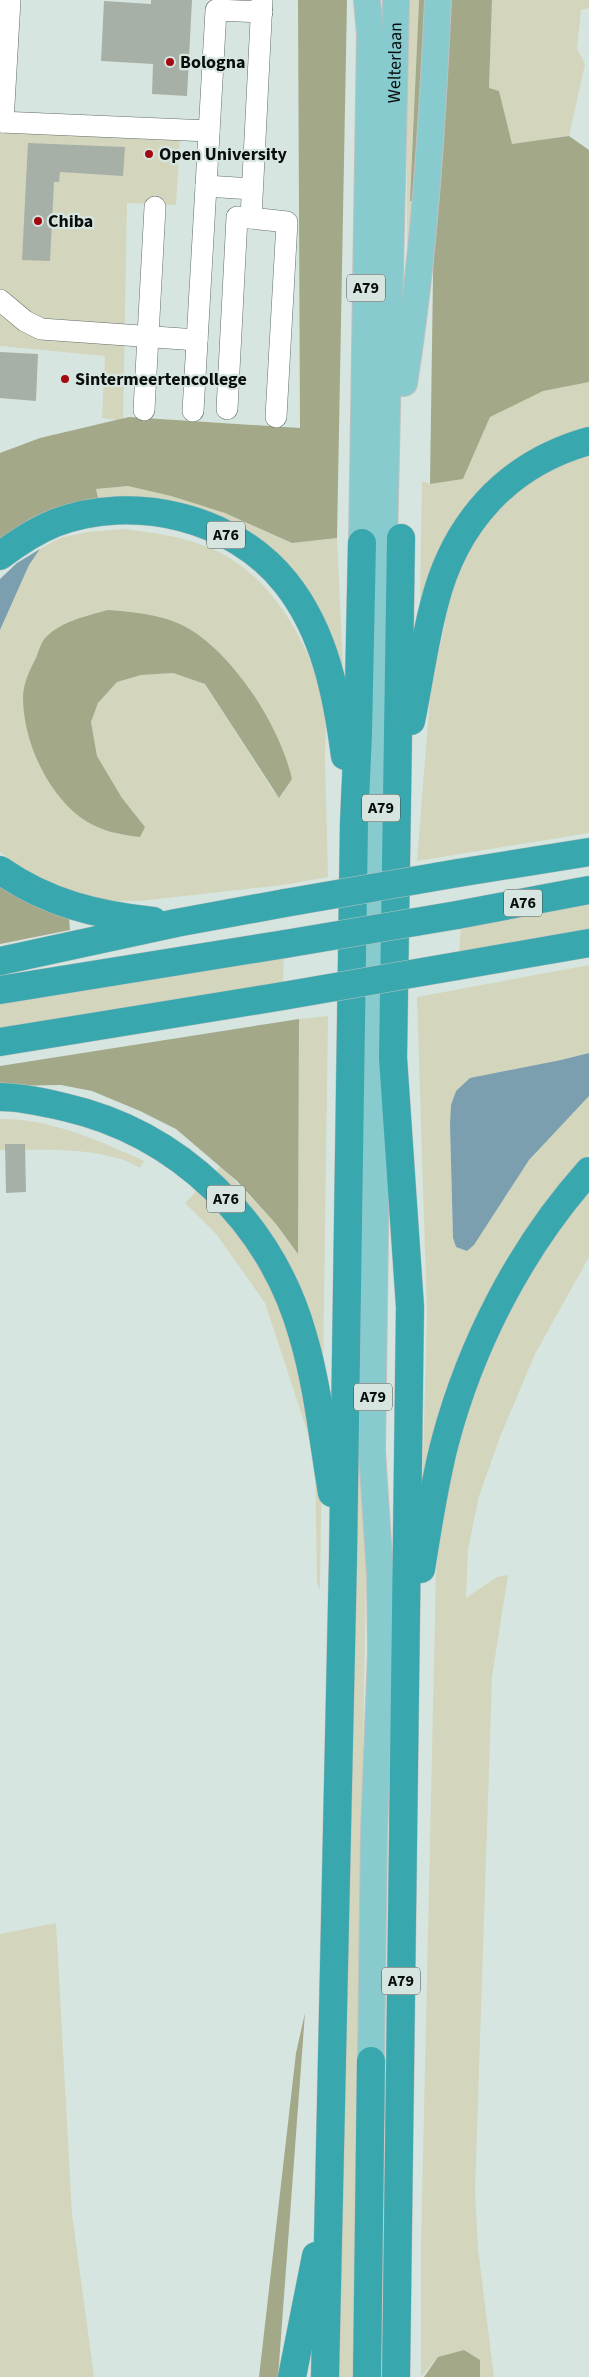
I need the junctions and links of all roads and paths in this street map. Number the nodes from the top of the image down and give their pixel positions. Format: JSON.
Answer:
{"nodes":[{"id":1,"x":10,"y":0,"type":"edge"},
{"id":2,"x":369,"y":0,"type":"edge"},
{"id":3,"x":396,"y":0,"type":"edge"},
{"id":4,"x":438,"y":0,"type":"edge"},
{"id":5,"x":262,"y":6,"type":"edge"},
{"id":6,"x":1,"y":122,"type":"edge"},
{"id":7,"x":393,"y":125,"type":"junction"},
{"id":8,"x":209,"y":132,"type":"junction"},
{"id":9,"x":206,"y":186,"type":"junction"},
{"id":10,"x":252,"y":189,"type":"junction"},
{"id":11,"x":154,"y":207,"type":"dead end"},
{"id":12,"x":251,"y":218,"type":"junction"},
{"id":13,"x":0,"y":300,"type":"edge"},
{"id":14,"x":149,"y":337,"type":"junction"},
{"id":15,"x":197,"y":340,"type":"junction"},
{"id":16,"x":404,"y":383,"type":"junction"},
{"id":17,"x":227,"y":409,"type":"dead end"},
{"id":18,"x":144,"y":410,"type":"dead end"},
{"id":19,"x":193,"y":411,"type":"dead end"},
{"id":20,"x":276,"y":417,"type":"dead end"},
{"id":21,"x":589,"y":442,"type":"edge"},
{"id":22,"x":401,"y":538,"type":"joint"},
{"id":23,"x":362,"y":542,"type":"joint"},
{"id":24,"x":0,"y":556,"type":"edge"},
{"id":25,"x":397,"y":779,"type":"junction"},
{"id":26,"x":354,"y":823,"type":"junction"},
{"id":27,"x":589,"y":852,"type":"edge"},
{"id":28,"x":0,"y":870,"type":"edge"},
{"id":29,"x":589,"y":890,"type":"edge"},
{"id":30,"x":176,"y":923,"type":"junction"},
{"id":31,"x":589,"y":943,"type":"edge"},
{"id":32,"x":0,"y":962,"type":"edge"},
{"id":33,"x":0,"y":990,"type":"edge"},
{"id":34,"x":0,"y":1042,"type":"edge"},
{"id":35,"x":0,"y":1097,"type":"edge"},
{"id":36,"x":589,"y":1171,"type":"edge"},
{"id":37,"x":343,"y":1558,"type":"junction"},
{"id":38,"x":405,"y":1664,"type":"junction"},
{"id":39,"x":371,"y":2061,"type":"joint"},
{"id":40,"x":329,"y":2192,"type":"junction"},
{"id":41,"x":397,"y":2297,"type":"junction"},
{"id":42,"x":292,"y":2377,"type":"edge"},
{"id":43,"x":324,"y":2377,"type":"edge"},
{"id":44,"x":367,"y":2377,"type":"edge"},
{"id":45,"x":396,"y":2377,"type":"edge"},
{"id":46,"x":406,"y":2377,"type":"edge"}],
"edges":[{"from":1,"to":6,"type":"lane"},
{"from":2,"to":23,"type":"main road","name":"Welterlaan","number":"A79"},
{"from":3,"to":7,"type":"main road","name":"Welterlaan"},
{"from":4,"to":16,"type":"main road","number":"A79"},
{"from":5,"to":8,"type":"lane"},
{"from":5,"to":10,"type":"lane"},
{"from":6,"to":8,"type":"lane"},
{"from":7,"to":16,"type":"main road","number":"A79"},
{"from":7,"to":39,"type":"main road","number":"A79"},
{"from":8,"to":9,"type":"lane"},
{"from":9,"to":10,"type":"lane"},
{"from":9,"to":15,"type":"lane"},
{"from":10,"to":12,"type":"lane"},
{"from":11,"to":14,"type":"lane"},
{"from":12,"to":17,"type":"lane"},
{"from":12,"to":20,"type":"lane"},
{"from":13,"to":14,"type":"lane"},
{"from":14,"to":15,"type":"lane"},
{"from":14,"to":18,"type":"lane"},
{"from":15,"to":19,"type":"lane"},
{"from":16,"to":22,"type":"main road","number":"A79"},
{"from":21,"to":25,"type":"highway","number":"A79"},
{"from":22,"to":25,"type":"highway","number":"A79"},
{"from":23,"to":26,"type":"highway","number":"A79"},
{"from":24,"to":26,"type":"highway","number":"A76"},
{"from":25,"to":38,"type":"highway","number":"A79"},
{"from":26,"to":37,"type":"highway","number":"A79"},
{"from":27,"to":30,"type":"highway","number":"A76","bridge":true},
{"from":28,"to":30,"type":"highway","number":"A76"},
{"from":29,"to":33,"type":"highway","number":"A76","bridge":true},
{"from":30,"to":32,"type":"highway","number":"A76"},
{"from":31,"to":34,"type":"highway","bridge":true},
{"from":35,"to":37,"type":"highway","number":"A76"},
{"from":36,"to":38,"type":"highway","number":"A79"},
{"from":37,"to":40,"type":"highway","number":"A79"},
{"from":38,"to":41,"type":"highway","number":"A79"},
{"from":39,"to":44,"type":"highway","number":"A79"},
{"from":40,"to":42,"type":"highway","number":"A79"},
{"from":40,"to":43,"type":"highway","number":"A79"},
{"from":41,"to":45,"type":"highway","number":"A79"},
{"from":41,"to":46,"type":"highway","number":"A79"}]}
